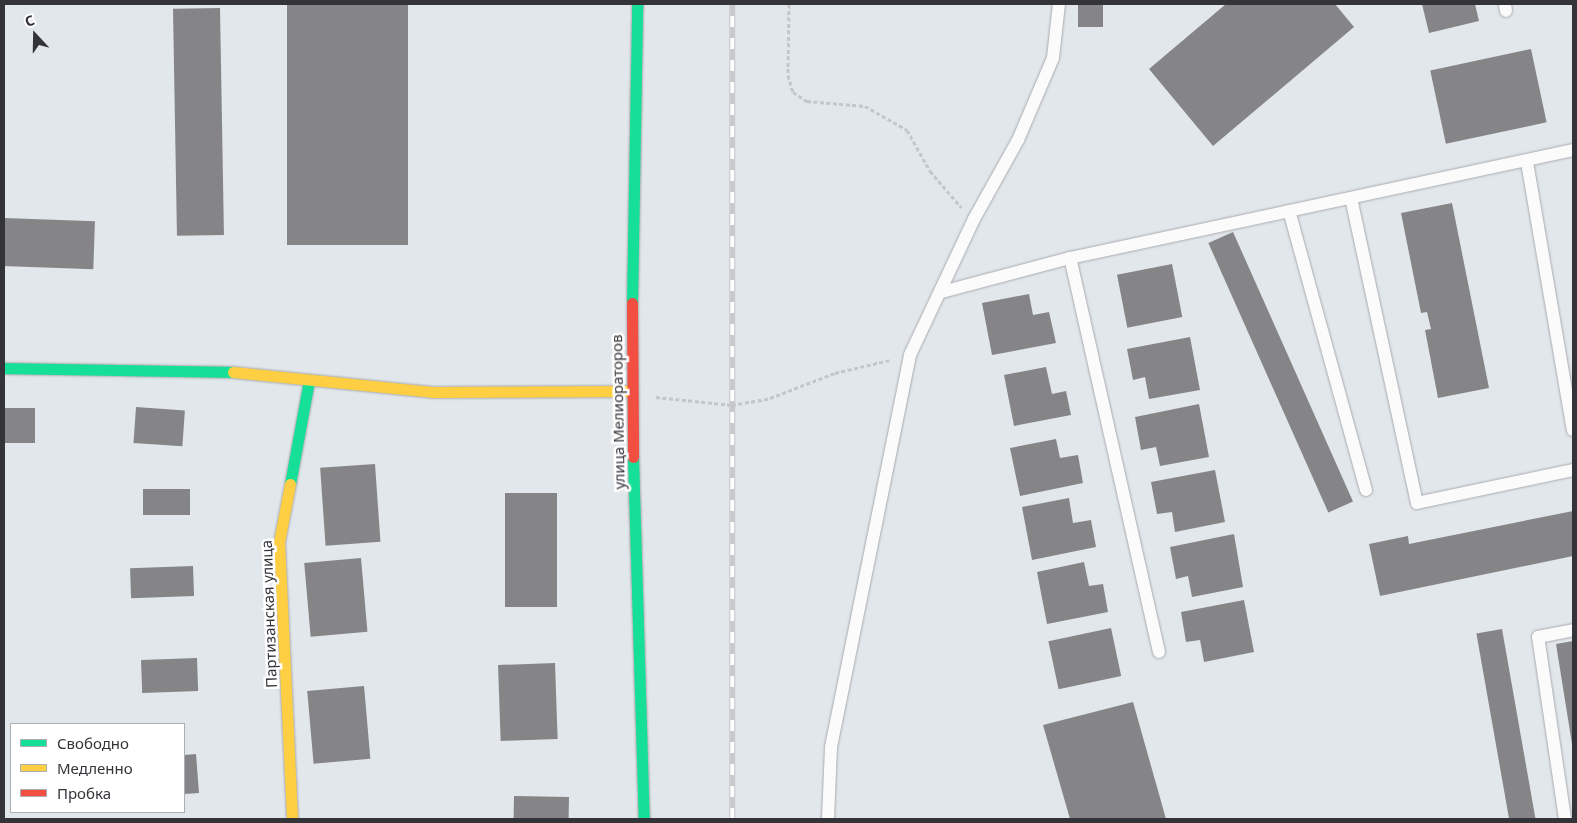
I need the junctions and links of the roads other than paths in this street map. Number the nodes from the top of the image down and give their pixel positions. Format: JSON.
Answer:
{"nodes":[{"id":1,"x":637,"y":4,"type":"edge"},
{"id":2,"x":1059,"y":4,"type":"edge"},
{"id":3,"x":1573,"y":150,"type":"edge"},
{"id":4,"x":1527,"y":162,"type":"junction"},
{"id":5,"x":1351,"y":198,"type":"junction"},
{"id":6,"x":1289,"y":211,"type":"junction"},
{"id":7,"x":1070,"y":258,"type":"junction"},
{"id":8,"x":942,"y":292,"type":"junction"},
{"id":9,"x":4,"y":368,"type":"edge"},
{"id":10,"x":309,"y":380,"type":"junction"},
{"id":11,"x":631,"y":391,"type":"junction"},
{"id":12,"x":1573,"y":430,"type":"edge"},
{"id":13,"x":1573,"y":470,"type":"edge"},
{"id":14,"x":1366,"y":490,"type":"dead end"},
{"id":15,"x":1573,"y":630,"type":"edge"},
{"id":16,"x":1159,"y":652,"type":"dead end"},
{"id":17,"x":292,"y":819,"type":"edge"},
{"id":18,"x":644,"y":819,"type":"edge"},
{"id":19,"x":828,"y":819,"type":"edge"},
{"id":20,"x":1565,"y":819,"type":"edge"}],
"edges":[{"from":1,"to":11,"type":"street","name":"улица Мелиораторов"},
{"from":2,"to":8,"type":"lane"},
{"from":3,"to":4,"type":"lane"},
{"from":4,"to":5,"type":"lane"},
{"from":4,"to":12,"type":"lane"},
{"from":5,"to":6,"type":"lane"},
{"from":5,"to":13,"type":"lane"},
{"from":6,"to":7,"type":"lane"},
{"from":6,"to":14,"type":"lane"},
{"from":7,"to":8,"type":"lane"},
{"from":7,"to":16,"type":"lane"},
{"from":8,"to":19,"type":"lane"},
{"from":9,"to":10,"type":"street"},
{"from":10,"to":11,"type":"street"},
{"from":10,"to":17,"type":"street","name":"Партизанская улица"},
{"from":11,"to":18,"type":"street","name":"улица Мелиораторов"},
{"from":15,"to":20,"type":"lane"}]}
